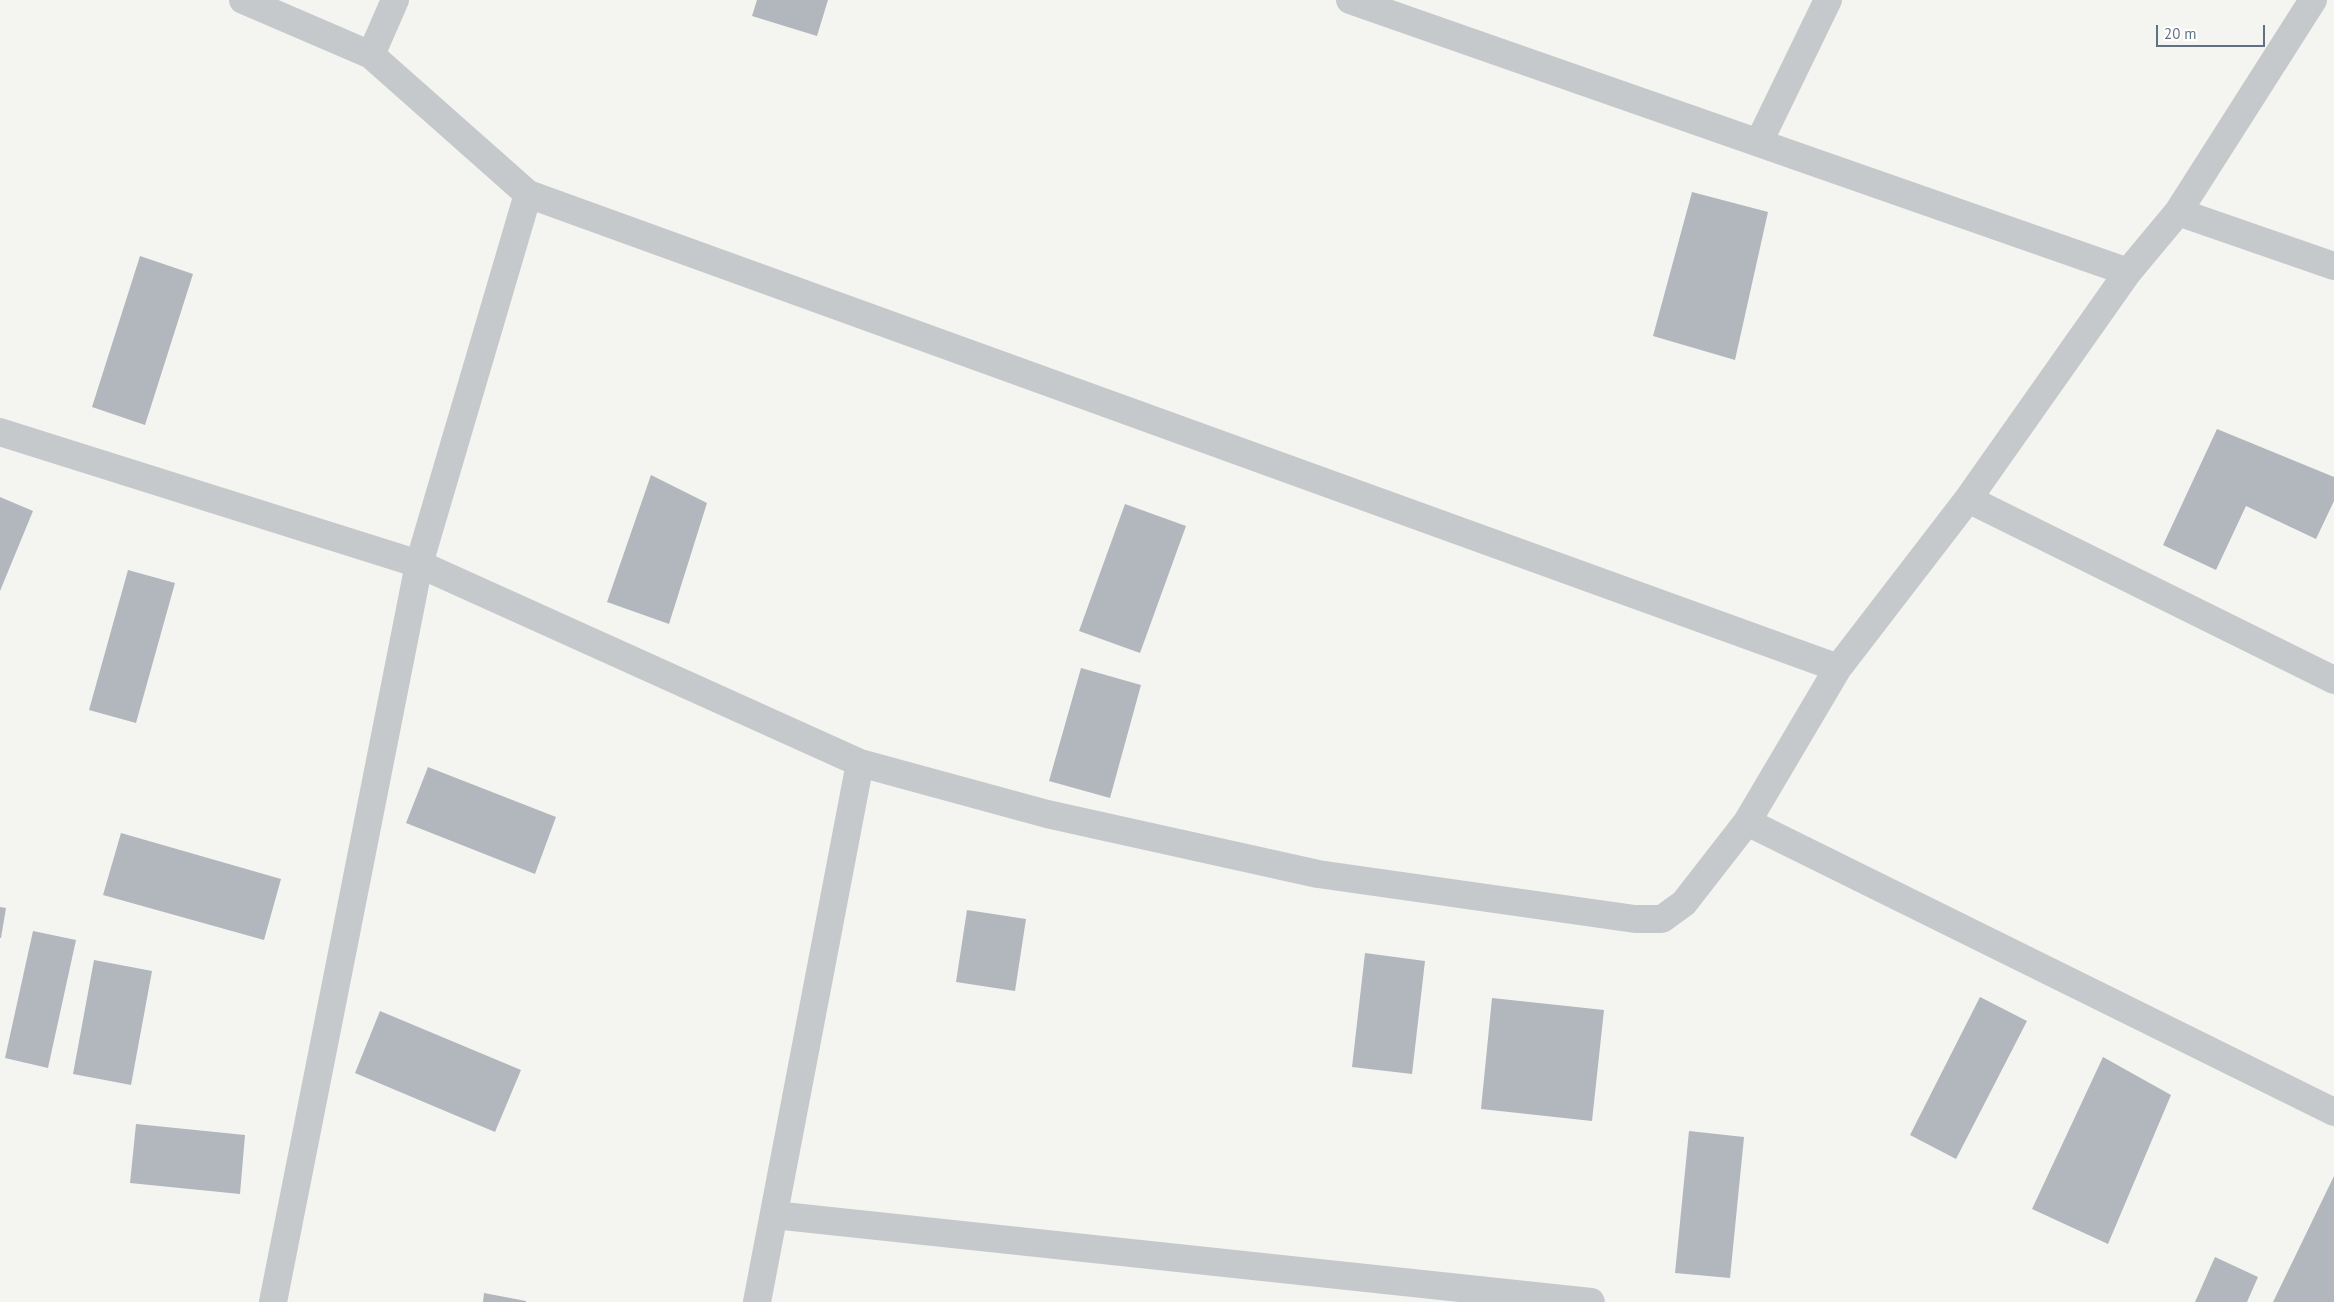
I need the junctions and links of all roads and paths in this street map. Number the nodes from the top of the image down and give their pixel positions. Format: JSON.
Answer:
{"nodes":[{"id":1,"x":243,"y":0,"type":"edge"},
{"id":2,"x":395,"y":0,"type":"edge"},
{"id":3,"x":1350,"y":0,"type":"edge"},
{"id":4,"x":1828,"y":0,"type":"edge"},
{"id":5,"x":2313,"y":0,"type":"edge"},
{"id":6,"x":371,"y":55,"type":"junction"},
{"id":7,"x":1759,"y":142,"type":"junction"},
{"id":8,"x":528,"y":194,"type":"junction"},
{"id":9,"x":2178,"y":212,"type":"junction"},
{"id":10,"x":2334,"y":266,"type":"edge"},
{"id":11,"x":2128,"y":272,"type":"junction"},
{"id":12,"x":0,"y":432,"type":"edge"},
{"id":13,"x":1968,"y":499,"type":"junction"},
{"id":14,"x":419,"y":564,"type":"junction"},
{"id":15,"x":1838,"y":668,"type":"junction"},
{"id":16,"x":2334,"y":680,"type":"edge"},
{"id":17,"x":860,"y":763,"type":"junction"},
{"id":18,"x":1747,"y":822,"type":"junction"},
{"id":19,"x":2334,"y":1112,"type":"edge"},
{"id":20,"x":774,"y":1215,"type":"junction"},
{"id":21,"x":273,"y":1302,"type":"edge"},
{"id":22,"x":756,"y":1302,"type":"edge"},
{"id":23,"x":1591,"y":1302,"type":"edge"}],
"edges":[{"from":1,"to":6,"type":"street"},
{"from":2,"to":6,"type":"street"},
{"from":3,"to":7,"type":"street"},
{"from":4,"to":7,"type":"street"},
{"from":5,"to":9,"type":"street"},
{"from":6,"to":8,"type":"street"},
{"from":7,"to":11,"type":"street"},
{"from":8,"to":14,"type":"street"},
{"from":8,"to":15,"type":"street"},
{"from":9,"to":10,"type":"street"},
{"from":9,"to":11,"type":"street"},
{"from":11,"to":13,"type":"street"},
{"from":12,"to":14,"type":"street"},
{"from":13,"to":15,"type":"street"},
{"from":13,"to":16,"type":"street"},
{"from":14,"to":17,"type":"street"},
{"from":14,"to":21,"type":"street"},
{"from":15,"to":18,"type":"street"},
{"from":17,"to":18,"type":"street"},
{"from":17,"to":20,"type":"street"},
{"from":18,"to":19,"type":"street"},
{"from":20,"to":22,"type":"street"},
{"from":20,"to":23,"type":"street"}]}
